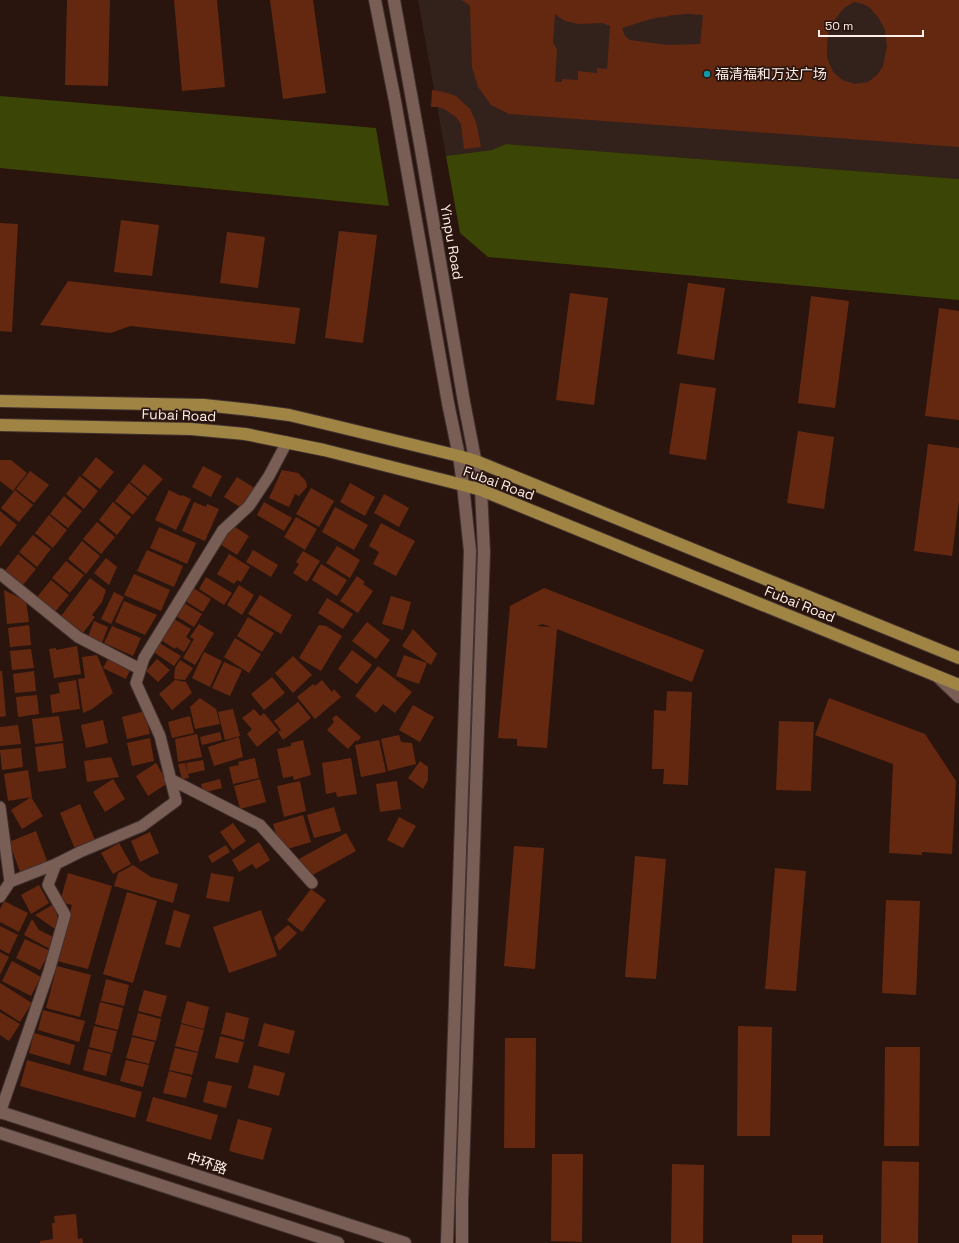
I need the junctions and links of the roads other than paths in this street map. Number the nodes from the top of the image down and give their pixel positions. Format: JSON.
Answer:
{"nodes":[{"id":1,"x":375,"y":0,"type":"edge"},
{"id":2,"x":394,"y":0,"type":"edge"},
{"id":3,"x":0,"y":401,"type":"edge"},
{"id":4,"x":0,"y":425,"type":"edge"},
{"id":5,"x":287,"y":442,"type":"junction"},
{"id":6,"x":459,"y":456,"type":"junction"},
{"id":7,"x":476,"y":461,"type":"junction"},
{"id":8,"x":463,"y":485,"type":"junction"},
{"id":9,"x":481,"y":490,"type":"junction"},
{"id":10,"x":0,"y":574,"type":"edge"},
{"id":11,"x":959,"y":651,"type":"edge"},
{"id":12,"x":943,"y":652,"type":"junction"},
{"id":13,"x":959,"y":658,"type":"edge"},
{"id":14,"x":140,"y":669,"type":"junction"},
{"id":15,"x":938,"y":677,"type":"junction"},
{"id":16,"x":959,"y":684,"type":"edge"},
{"id":17,"x":959,"y":697,"type":"edge"},
{"id":18,"x":170,"y":779,"type":"junction"},
{"id":19,"x":0,"y":808,"type":"edge"},
{"id":20,"x":56,"y":864,"type":"junction"},
{"id":21,"x":10,"y":882,"type":"junction"},
{"id":22,"x":312,"y":883,"type":"dead end"},
{"id":23,"x":0,"y":897,"type":"edge"},
{"id":24,"x":0,"y":1112,"type":"edge"},
{"id":25,"x":0,"y":1133,"type":"edge"},
{"id":26,"x":338,"y":1243,"type":"edge"},
{"id":27,"x":404,"y":1243,"type":"edge"},
{"id":28,"x":447,"y":1243,"type":"edge"},
{"id":29,"x":462,"y":1243,"type":"edge"}],
"edges":[{"from":1,"to":6,"type":"street"},
{"from":2,"to":7,"type":"street","name":"Yinpu Road"},
{"from":3,"to":6,"type":"main road","name":"Fubai Road"},
{"from":4,"to":5,"type":"main road","name":"Fubai Road"},
{"from":5,"to":8,"type":"main road","name":"Fubai Road"},
{"from":5,"to":14,"type":"street"},
{"from":6,"to":7,"type":"main road","name":"Fubai Road"},
{"from":6,"to":8,"type":"street"},
{"from":7,"to":9,"type":"street","name":"Yinpu Road"},
{"from":7,"to":12,"type":"main road","name":"Fubai Road"},
{"from":8,"to":9,"type":"main road","name":"Fubai Road"},
{"from":8,"to":28,"type":"street"},
{"from":9,"to":15,"type":"main road","name":"Fubai Road"},
{"from":9,"to":29,"type":"street","name":"Yinpu Road"},
{"from":10,"to":14,"type":"street"},
{"from":11,"to":12,"type":"street"},
{"from":12,"to":13,"type":"main road","name":"Fubai Road"},
{"from":14,"to":18,"type":"street"},
{"from":15,"to":16,"type":"main road","name":"Fubai Road"},
{"from":15,"to":17,"type":"street"},
{"from":18,"to":20,"type":"street"},
{"from":18,"to":22,"type":"street"},
{"from":19,"to":21,"type":"street"},
{"from":20,"to":21,"type":"street"},
{"from":20,"to":24,"type":"street"},
{"from":21,"to":23,"type":"street"},
{"from":24,"to":27,"type":"street","name":"中环路"},
{"from":25,"to":26,"type":"street"}]}
